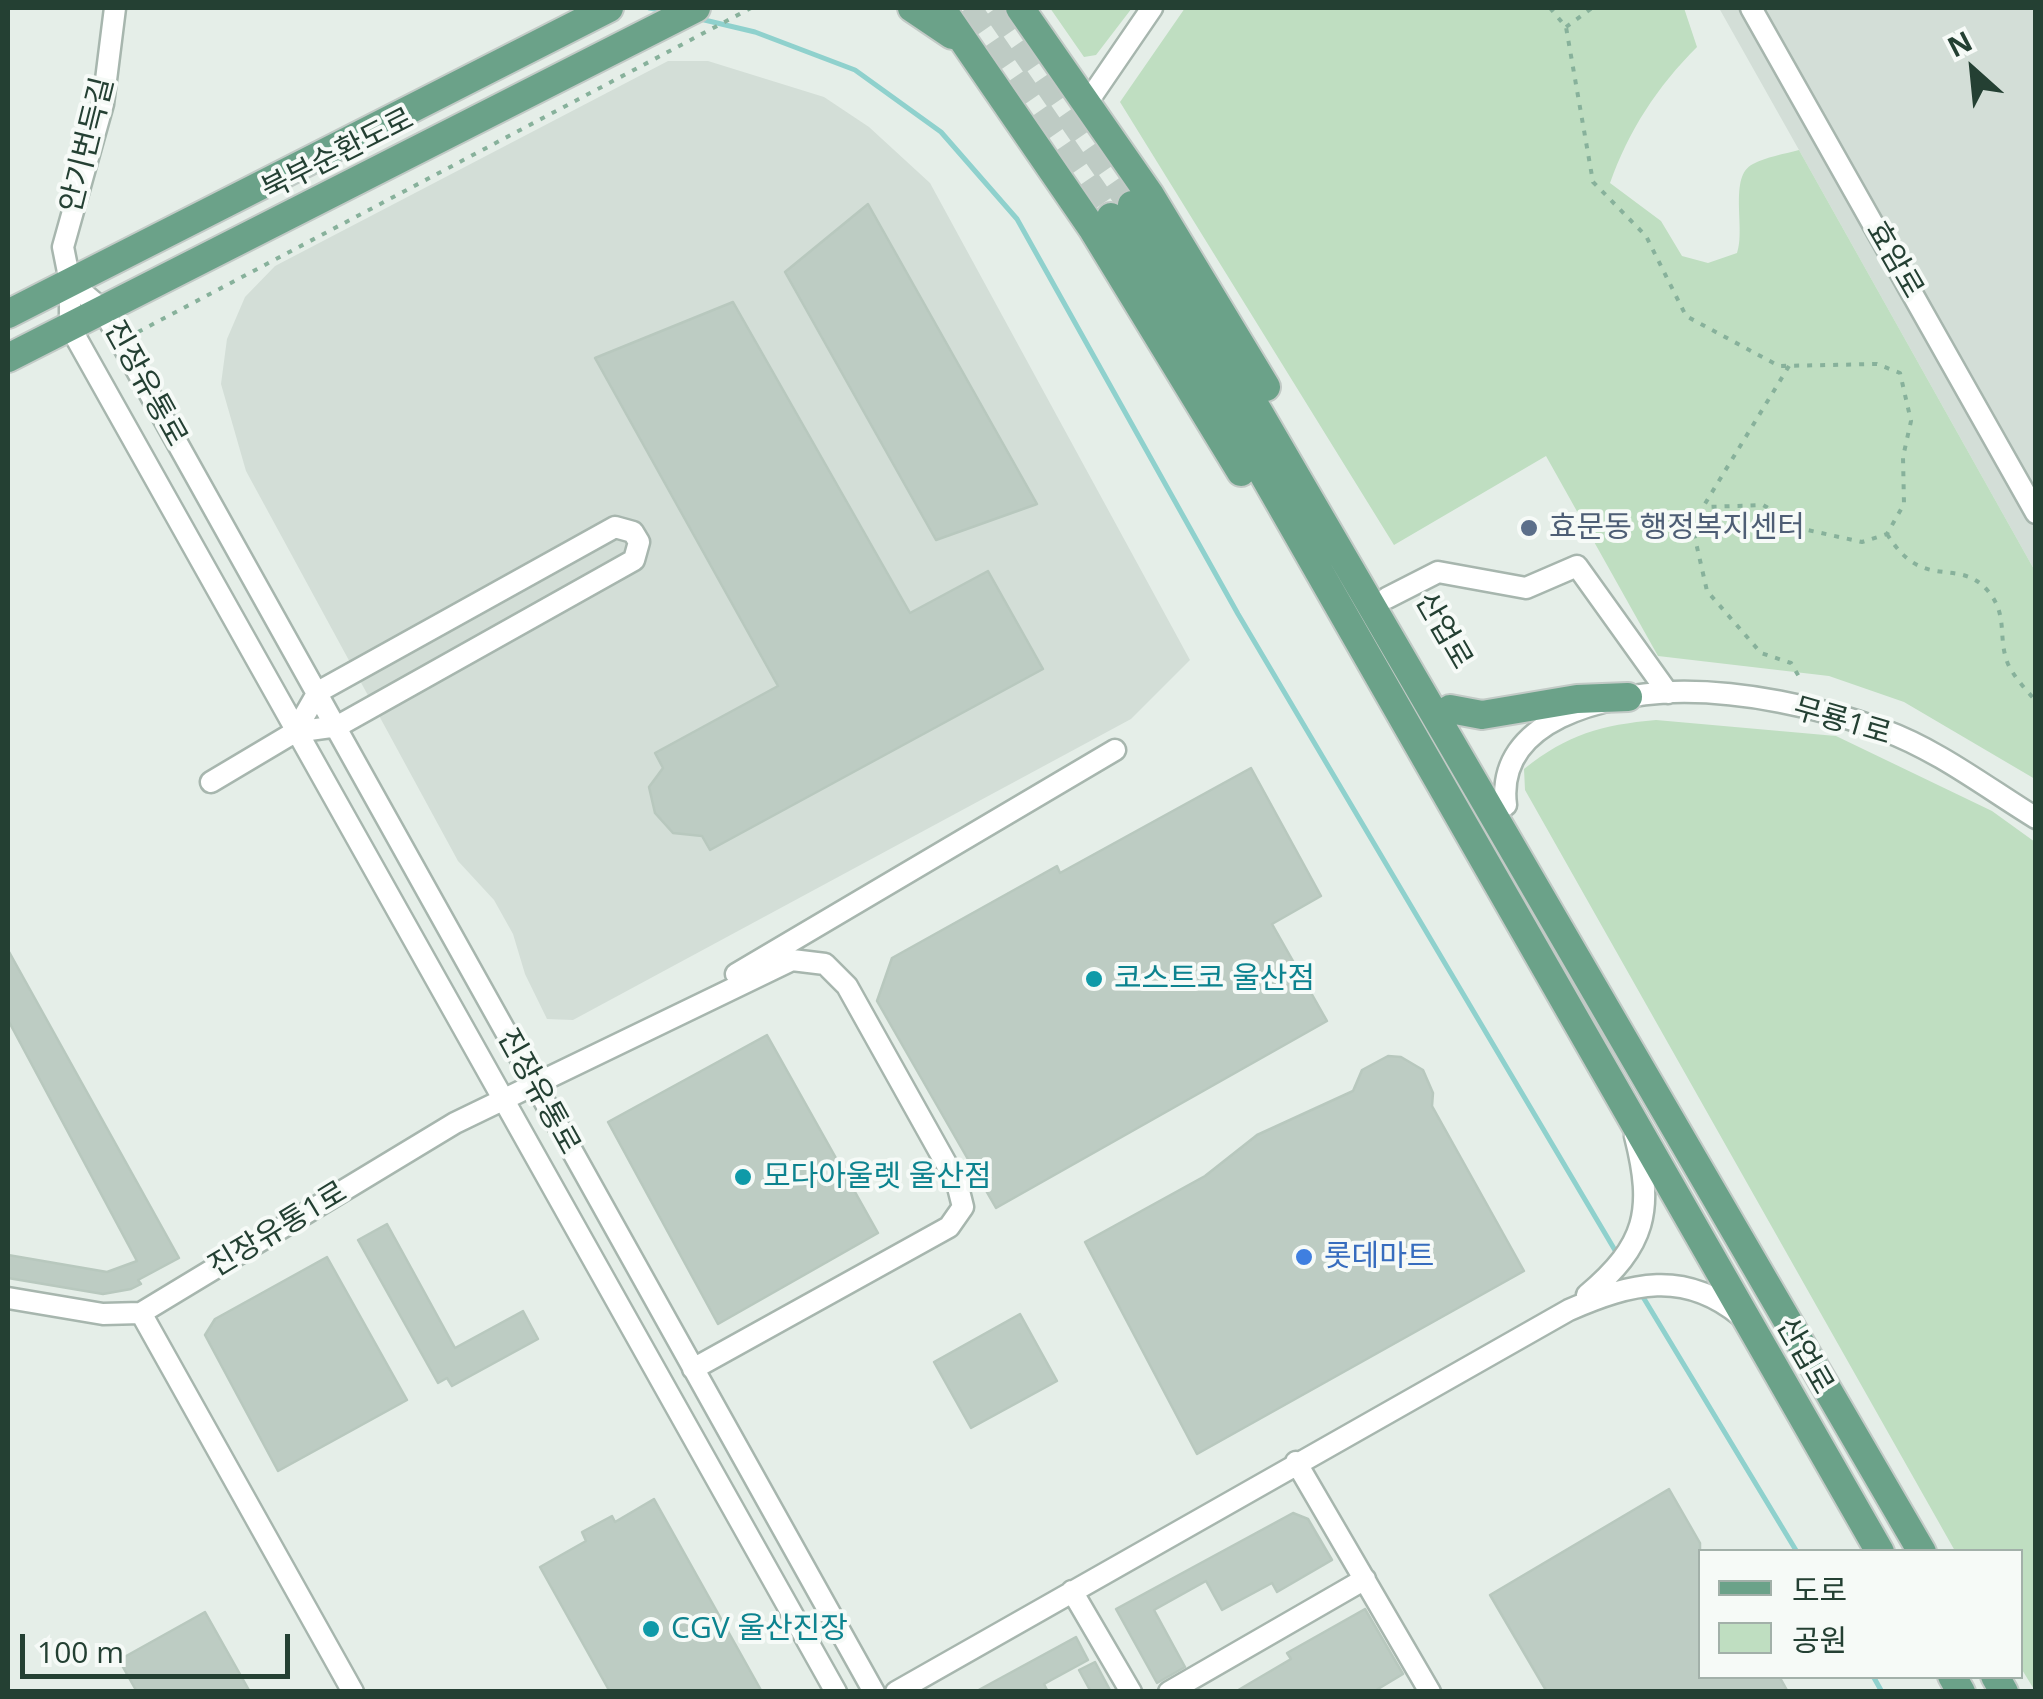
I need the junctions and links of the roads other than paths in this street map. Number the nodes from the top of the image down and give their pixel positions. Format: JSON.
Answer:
{"nodes":[{"id":1,"x":116,"y":8,"type":"edge"},
{"id":2,"x":609,"y":8,"type":"edge"},
{"id":3,"x":912,"y":8,"type":"edge"},
{"id":4,"x":941,"y":8,"type":"edge"},
{"id":5,"x":1020,"y":8,"type":"edge"},
{"id":6,"x":1033,"y":8,"type":"edge"},
{"id":7,"x":1152,"y":8,"type":"edge"},
{"id":8,"x":1751,"y":8,"type":"edge"},
{"id":9,"x":701,"y":19,"type":"edge"},
{"id":10,"x":1050,"y":50,"type":"junction"},
{"id":11,"x":979,"y":60,"type":"junction"},
{"id":12,"x":1087,"y":103,"type":"junction"},
{"id":13,"x":70,"y":282,"type":"junction"},
{"id":14,"x":104,"y":310,"type":"junction"},
{"id":15,"x":8,"y":314,"type":"edge"},
{"id":16,"x":70,"y":327,"type":"junction"},
{"id":17,"x":8,"y":358,"type":"edge"},
{"id":18,"x":2036,"y":513,"type":"edge"},
{"id":19,"x":1387,"y":598,"type":"junction"},
{"id":20,"x":318,"y":692,"type":"junction"},
{"id":21,"x":1668,"y":693,"type":"junction"},
{"id":22,"x":1628,"y":697,"type":"junction"},
{"id":23,"x":1450,"y":709,"type":"junction"},
{"id":24,"x":338,"y":726,"type":"junction"},
{"id":25,"x":296,"y":732,"type":"junction"},
{"id":26,"x":1115,"y":750,"type":"dead end"},
{"id":27,"x":211,"y":782,"type":"dead end"},
{"id":28,"x":1506,"y":805,"type":"junction"},
{"id":29,"x":2036,"y":818,"type":"edge"},
{"id":30,"x":1463,"y":828,"type":"junction"},
{"id":31,"x":645,"y":1030,"type":"junction"},
{"id":32,"x":535,"y":1086,"type":"junction"},
{"id":33,"x":503,"y":1100,"type":"junction"},
{"id":34,"x":1630,"y":1120,"type":"junction"},
{"id":35,"x":8,"y":1298,"type":"edge"},
{"id":36,"x":1778,"y":1305,"type":"junction"},
{"id":37,"x":1569,"y":1310,"type":"junction"},
{"id":38,"x":141,"y":1313,"type":"junction"},
{"id":39,"x":1746,"y":1321,"type":"junction"},
{"id":40,"x":693,"y":1369,"type":"junction"},
{"id":41,"x":1296,"y":1462,"type":"junction"},
{"id":42,"x":1878,"y":1549,"type":"edge"},
{"id":43,"x":1920,"y":1549,"type":"edge"},
{"id":44,"x":1365,"y":1579,"type":"junction"},
{"id":45,"x":1072,"y":1591,"type":"junction"},
{"id":46,"x":1424,"y":1689,"type":"edge"},
{"id":47,"x":353,"y":1692,"type":"edge"},
{"id":48,"x":836,"y":1692,"type":"edge"},
{"id":49,"x":874,"y":1692,"type":"edge"},
{"id":50,"x":896,"y":1692,"type":"edge"},
{"id":51,"x":1131,"y":1692,"type":"edge"},
{"id":52,"x":1169,"y":1692,"type":"edge"}],
"edges":[{"from":1,"to":13,"type":"street","name":"안기번득길"},
{"from":2,"to":13,"type":"main road","name":"북부순환도로"},
{"from":3,"to":11,"type":"main road"},
{"from":4,"to":11,"type":"main road","name":"산업로"},
{"from":5,"to":10,"type":"main road","name":"산업로"},
{"from":6,"to":10,"type":"main road"},
{"from":7,"to":12,"type":"street"},
{"from":8,"to":18,"type":"street","name":"효암로"},
{"from":9,"to":14,"type":"main road","name":"북부순환도로"},
{"from":10,"to":12,"type":"main road","name":"산업로"},
{"from":11,"to":30,"type":"main road","name":"산업로"},
{"from":12,"to":19,"type":"main road","name":"산업로"},
{"from":13,"to":14,"type":"street","name":"진장유통로"},
{"from":13,"to":15,"type":"main road","name":"북부순환도로"},
{"from":13,"to":16,"type":"street","name":"진장유통로"},
{"from":14,"to":16,"type":"main road","name":"북부순환도로"},
{"from":14,"to":20,"type":"street","name":"진장유통로"},
{"from":16,"to":17,"type":"main road","name":"북부순환도로"},
{"from":16,"to":25,"type":"street","name":"진장유통로"},
{"from":19,"to":21,"type":"street"},
{"from":19,"to":23,"type":"main road","name":"산업로"},
{"from":20,"to":24,"type":"street","name":"진장유통로"},
{"from":20,"to":24,"type":"street"},
{"from":20,"to":25,"type":"street"},
{"from":21,"to":22,"type":"street","name":"무룡1로"},
{"from":21,"to":29,"type":"street","name":"무룡1로"},
{"from":22,"to":23,"type":"main road"},
{"from":22,"to":28,"type":"street","name":"무룡1로"},
{"from":23,"to":28,"type":"main road","name":"산업로"},
{"from":24,"to":25,"type":"street"},
{"from":24,"to":32,"type":"street","name":"진장유통로"},
{"from":25,"to":27,"type":"street"},
{"from":25,"to":33,"type":"street","name":"진장유통로"},
{"from":26,"to":31,"type":"street"},
{"from":28,"to":36,"type":"main road","name":"산업로"},
{"from":30,"to":34,"type":"main road","name":"산업로"},
{"from":30,"to":36,"type":"main road","name":"산업로"},
{"from":31,"to":32,"type":"street","name":"진장유통1로"},
{"from":31,"to":40,"type":"street"},
{"from":32,"to":33,"type":"street","name":"진장유통1로"},
{"from":32,"to":40,"type":"street","name":"진장유통로"},
{"from":33,"to":38,"type":"street","name":"진장유통1로"},
{"from":33,"to":48,"type":"street","name":"진장유통로"},
{"from":34,"to":37,"type":"street"},
{"from":34,"to":39,"type":"main road","name":"산업로"},
{"from":35,"to":38,"type":"street"},
{"from":36,"to":43,"type":"main road","name":"산업로"},
{"from":37,"to":39,"type":"street"},
{"from":37,"to":41,"type":"street"},
{"from":38,"to":47,"type":"street"},
{"from":39,"to":42,"type":"main road","name":"산업로"},
{"from":40,"to":49,"type":"street","name":"진장유통로"},
{"from":41,"to":44,"type":"street"},
{"from":41,"to":45,"type":"street"},
{"from":44,"to":46,"type":"street"},
{"from":44,"to":52,"type":"street"},
{"from":45,"to":50,"type":"street"},
{"from":45,"to":51,"type":"street"}]}
